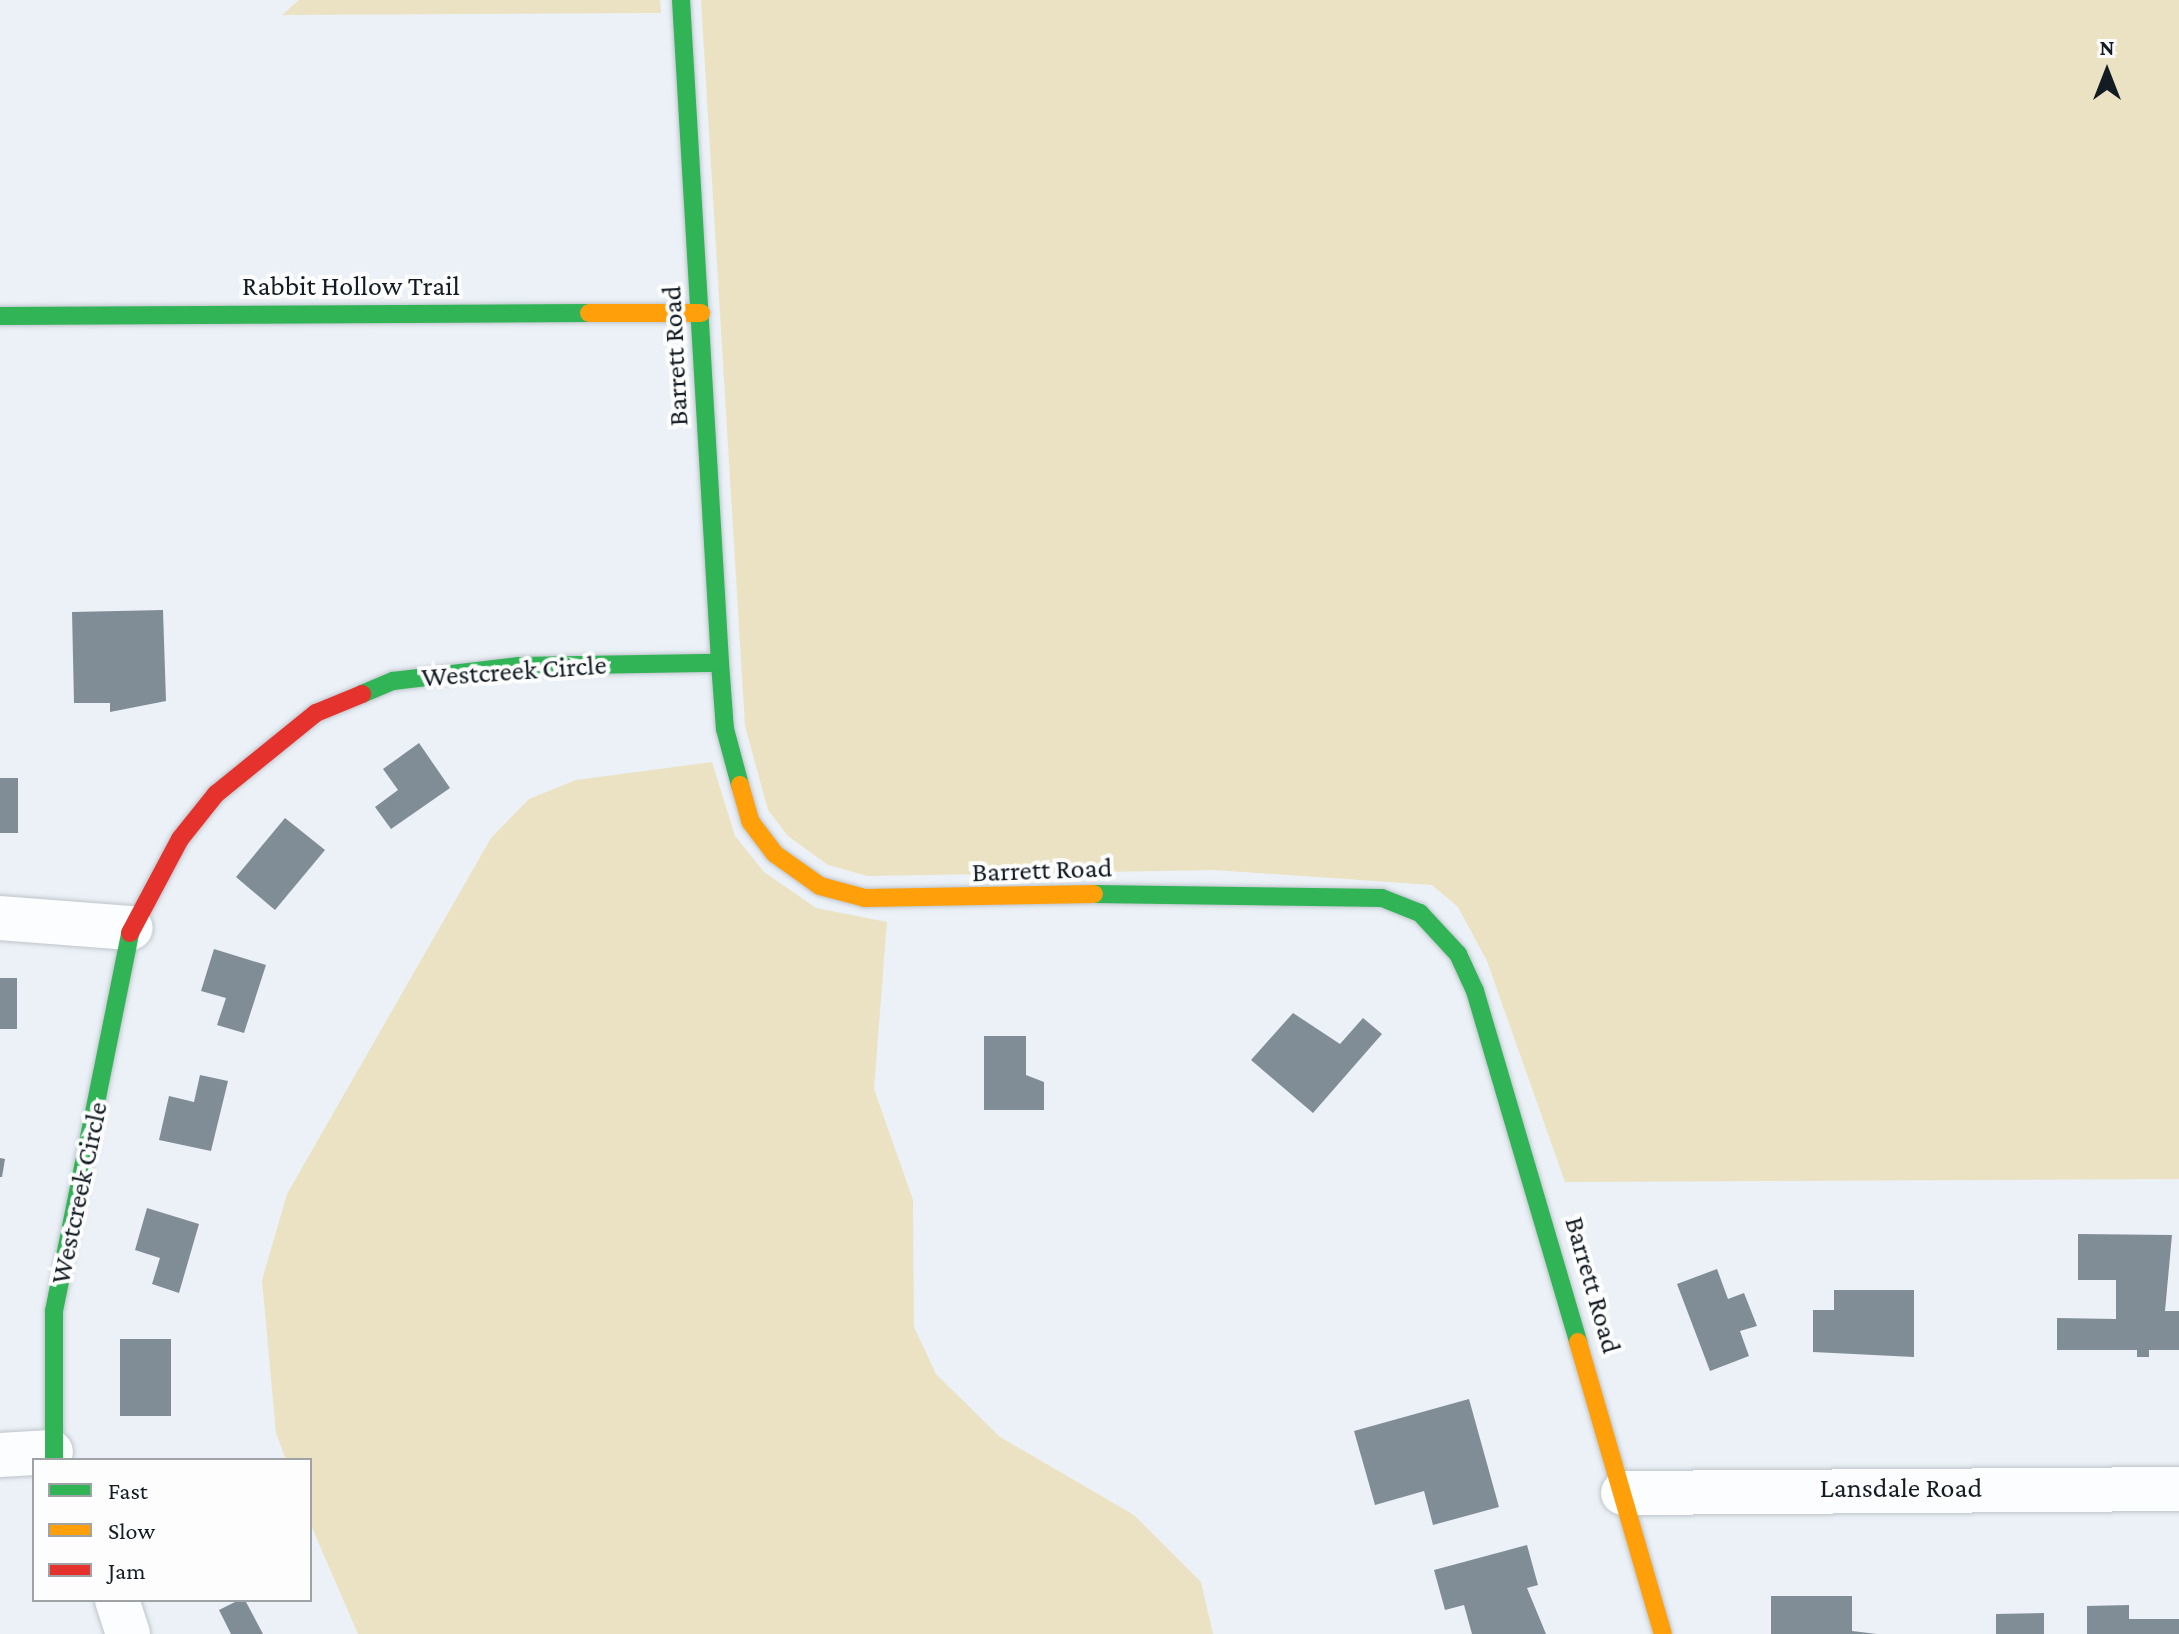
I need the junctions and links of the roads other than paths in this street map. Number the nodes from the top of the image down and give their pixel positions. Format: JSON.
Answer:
{"nodes":[{"id":1,"x":681,"y":0,"type":"edge"},
{"id":2,"x":701,"y":313,"type":"junction"},
{"id":3,"x":0,"y":316,"type":"edge"},
{"id":4,"x":720,"y":663,"type":"junction"},
{"id":5,"x":0,"y":918,"type":"edge"},
{"id":6,"x":131,"y":928,"type":"junction"},
{"id":7,"x":0,"y":1455,"type":"edge"},
{"id":8,"x":52,"y":1456,"type":"edge"},
{"id":9,"x":2179,"y":1489,"type":"edge"},
{"id":10,"x":1623,"y":1493,"type":"junction"},
{"id":11,"x":118,"y":1602,"type":"edge"},
{"id":12,"x":128,"y":1634,"type":"edge"},
{"id":13,"x":1663,"y":1634,"type":"edge"}],
"edges":[{"from":1,"to":2,"type":"street","name":"Barrett Road"},
{"from":2,"to":3,"type":"street","name":"Rabbit Hollow Trail"},
{"from":2,"to":4,"type":"street","name":"Barrett Road"},
{"from":4,"to":6,"type":"street","name":"Westcreek Circle"},
{"from":4,"to":10,"type":"street","name":"Barrett Road"},
{"from":5,"to":6,"type":"street"},
{"from":6,"to":8,"type":"street","name":"Westcreek Circle"},
{"from":7,"to":8,"type":"street"},
{"from":9,"to":10,"type":"street","name":"Lansdale Road"},
{"from":10,"to":13,"type":"street","name":"Barrett Road"},
{"from":11,"to":12,"type":"street"}]}
